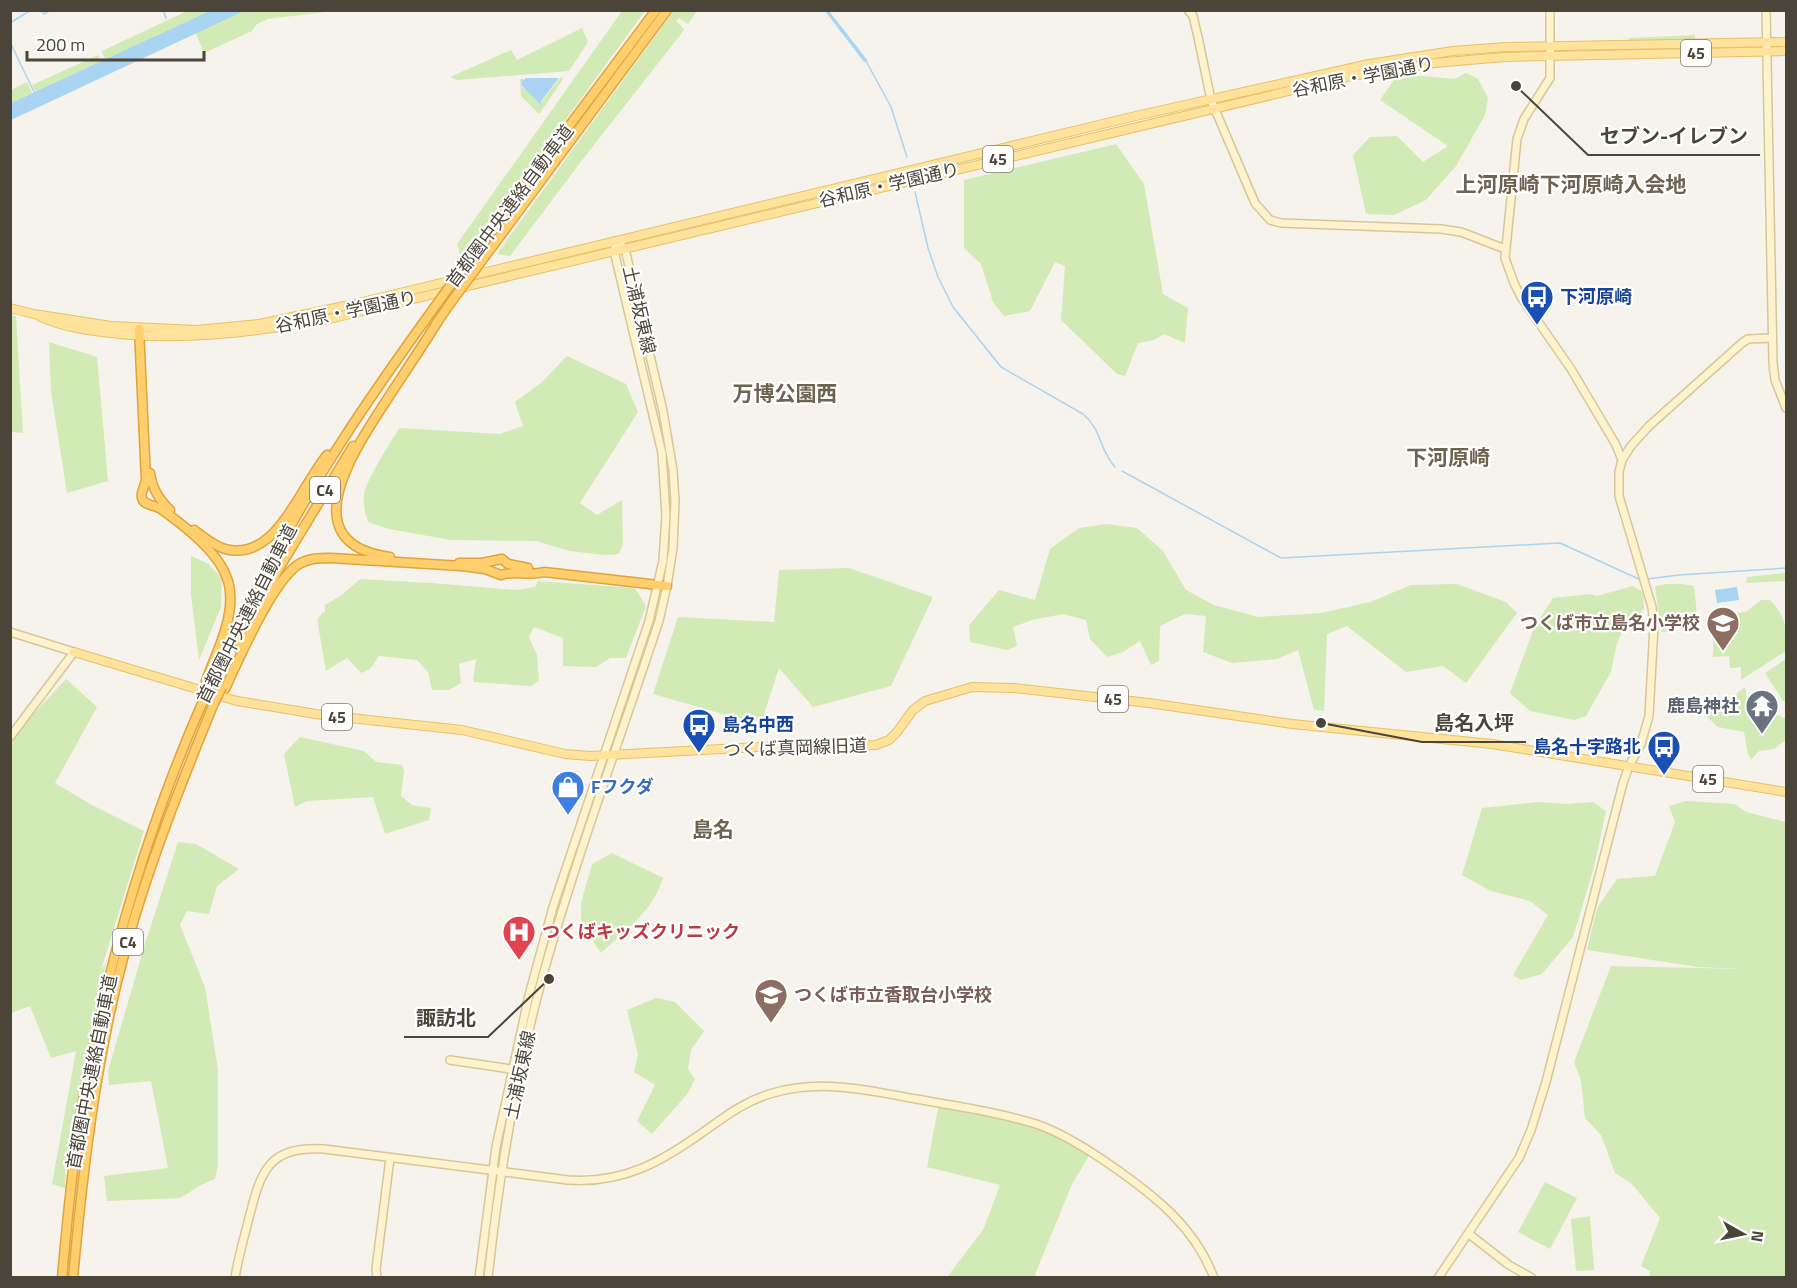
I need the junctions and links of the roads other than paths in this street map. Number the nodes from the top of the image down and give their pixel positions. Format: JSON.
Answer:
{"nodes":[{"id":1,"x":656,"y":10,"type":"edge"},
{"id":2,"x":667,"y":10,"type":"edge"},
{"id":3,"x":1188,"y":10,"type":"edge"},
{"id":4,"x":1550,"y":10,"type":"edge"},
{"id":5,"x":1766,"y":10,"type":"edge"},
{"id":6,"x":1786,"y":42,"type":"edge"},
{"id":7,"x":1550,"y":46,"type":"junction"},
{"id":8,"x":1766,"y":47,"type":"junction"},
{"id":9,"x":1786,"y":51,"type":"edge"},
{"id":10,"x":1550,"y":55,"type":"junction"},
{"id":11,"x":1211,"y":100,"type":"junction"},
{"id":12,"x":1215,"y":108,"type":"junction"},
{"id":13,"x":617,"y":241,"type":"junction"},
{"id":14,"x":625,"y":249,"type":"junction"},
{"id":15,"x":1505,"y":249,"type":"junction"},
{"id":16,"x":614,"y":251,"type":"junction"},
{"id":17,"x":10,"y":308,"type":"edge"},
{"id":18,"x":438,"y":321,"type":"junction"},
{"id":19,"x":139,"y":332,"type":"junction"},
{"id":20,"x":1772,"y":338,"type":"junction"},
{"id":21,"x":1786,"y":408,"type":"edge"},
{"id":22,"x":354,"y":422,"type":"junction"},
{"id":23,"x":145,"y":432,"type":"junction"},
{"id":24,"x":1622,"y":460,"type":"junction"},
{"id":25,"x":544,"y":572,"type":"junction"},
{"id":26,"x":663,"y":585,"type":"junction"},
{"id":27,"x":10,"y":632,"type":"edge"},
{"id":28,"x":74,"y":652,"type":"junction"},
{"id":29,"x":208,"y":681,"type":"junction"},
{"id":30,"x":223,"y":688,"type":"junction"},
{"id":31,"x":10,"y":737,"type":"edge"},
{"id":32,"x":604,"y":755,"type":"junction"},
{"id":33,"x":615,"y":755,"type":"junction"},
{"id":34,"x":1629,"y":766,"type":"junction"},
{"id":35,"x":1786,"y":792,"type":"edge"},
{"id":36,"x":450,"y":1060,"type":"dead end"},
{"id":37,"x":511,"y":1069,"type":"junction"},
{"id":38,"x":390,"y":1158,"type":"junction"},
{"id":39,"x":492,"y":1171,"type":"junction"},
{"id":40,"x":501,"y":1172,"type":"junction"},
{"id":41,"x":1469,"y":1234,"type":"junction"},
{"id":42,"x":375,"y":1269,"type":"junction"},
{"id":43,"x":62,"y":1278,"type":"edge"},
{"id":44,"x":72,"y":1278,"type":"edge"},
{"id":45,"x":235,"y":1278,"type":"edge"},
{"id":46,"x":371,"y":1278,"type":"edge"},
{"id":47,"x":377,"y":1278,"type":"edge"},
{"id":48,"x":479,"y":1278,"type":"edge"},
{"id":49,"x":488,"y":1278,"type":"edge"},
{"id":50,"x":1214,"y":1278,"type":"edge"},
{"id":51,"x":1438,"y":1278,"type":"edge"},
{"id":52,"x":1532,"y":1278,"type":"edge"}],
"edges":[{"from":1,"to":22,"type":"highway","name":"首都圏中央連絡自動車道","number":"C4","bridge":true},
{"from":2,"to":18,"type":"highway","name":"首都圏中央連絡自動車道","number":"C4","bridge":true},
{"from":3,"to":11,"type":"street"},
{"from":4,"to":7,"type":"street"},
{"from":5,"to":8,"type":"street"},
{"from":6,"to":8,"type":"main road","name":"谷和原・学園通り","number":"45"},
{"from":7,"to":8,"type":"main road","name":"谷和原・学園通り","number":"45"},
{"from":7,"to":10,"type":"street"},
{"from":7,"to":11,"type":"main road","name":"谷和原・学園通り","number":"45"},
{"from":8,"to":9,"type":"main road","name":"谷和原・学園通り","number":"45"},
{"from":8,"to":10,"type":"main road","name":"谷和原・学園通り","number":"45"},
{"from":8,"to":20,"type":"street"},
{"from":10,"to":12,"type":"main road","name":"谷和原・学園通り","number":"45"},
{"from":10,"to":15,"type":"street"},
{"from":11,"to":12,"type":"street"},
{"from":11,"to":13,"type":"main road","name":"谷和原・学園通り","number":"45"},
{"from":12,"to":14,"type":"main road","name":"谷和原・学園通り","number":"45"},
{"from":12,"to":15,"type":"street"},
{"from":13,"to":14,"type":"street","name":"土浦坂東線"},
{"from":13,"to":16,"type":"street","name":"土浦坂東線"},
{"from":13,"to":19,"type":"main road","name":"谷和原・学園通り","number":"45"},
{"from":14,"to":16,"type":"main road","name":"谷和原・学園通り","number":"45"},
{"from":14,"to":26,"type":"street","name":"土浦坂東線"},
{"from":15,"to":24,"type":"street"},
{"from":16,"to":19,"type":"main road","name":"谷和原・学園通り","number":"45"},
{"from":16,"to":26,"type":"street","name":"土浦坂東線"},
{"from":17,"to":19,"type":"main road","name":"谷和原・学園通り","number":"45"},
{"from":18,"to":25,"type":"highway"},
{"from":18,"to":30,"type":"highway","name":"首都圏中央連絡自動車道","number":"C4"},
{"from":19,"to":23,"type":"highway"},
{"from":20,"to":21,"type":"street"},
{"from":20,"to":24,"type":"street"},
{"from":22,"to":23,"type":"highway"},
{"from":22,"to":29,"type":"highway","name":"首都圏中央連絡自動車道","number":"C4"},
{"from":23,"to":29,"type":"highway"},
{"from":24,"to":34,"type":"street"},
{"from":25,"to":26,"type":"highway"},
{"from":25,"to":30,"type":"highway"},
{"from":26,"to":32,"type":"street","name":"土浦坂東線"},
{"from":26,"to":33,"type":"street","name":"土浦坂東線"},
{"from":27,"to":28,"type":"street"},
{"from":28,"to":31,"type":"street"},
{"from":28,"to":32,"type":"main road","name":"つくば真岡線旧道","number":"45"},
{"from":29,"to":43,"type":"highway","name":"首都圏中央連絡自動車道","number":"C4","bridge":true},
{"from":30,"to":44,"type":"highway","name":"首都圏中央連絡自動車道","number":"C4","bridge":true},
{"from":32,"to":33,"type":"main road","name":"つくば真岡線旧道","number":"45"},
{"from":32,"to":37,"type":"street","name":"土浦坂東線"},
{"from":33,"to":34,"type":"main road","name":"つくば真岡線旧道","number":"45"},
{"from":33,"to":40,"type":"street","name":"土浦坂東線"},
{"from":34,"to":35,"type":"main road","name":"つくば真岡線旧道","number":"45"},
{"from":34,"to":41,"type":"street"},
{"from":36,"to":37,"type":"street"},
{"from":37,"to":39,"type":"street","name":"土浦坂東線"},
{"from":38,"to":39,"type":"street"},
{"from":38,"to":42,"type":"street"},
{"from":38,"to":45,"type":"street"},
{"from":39,"to":40,"type":"street"},
{"from":39,"to":48,"type":"street","name":"土浦坂東線"},
{"from":40,"to":49,"type":"street","name":"土浦坂東線"},
{"from":40,"to":50,"type":"street"},
{"from":41,"to":51,"type":"street"},
{"from":41,"to":52,"type":"street"},
{"from":42,"to":46,"type":"street"},
{"from":42,"to":47,"type":"street"}]}
